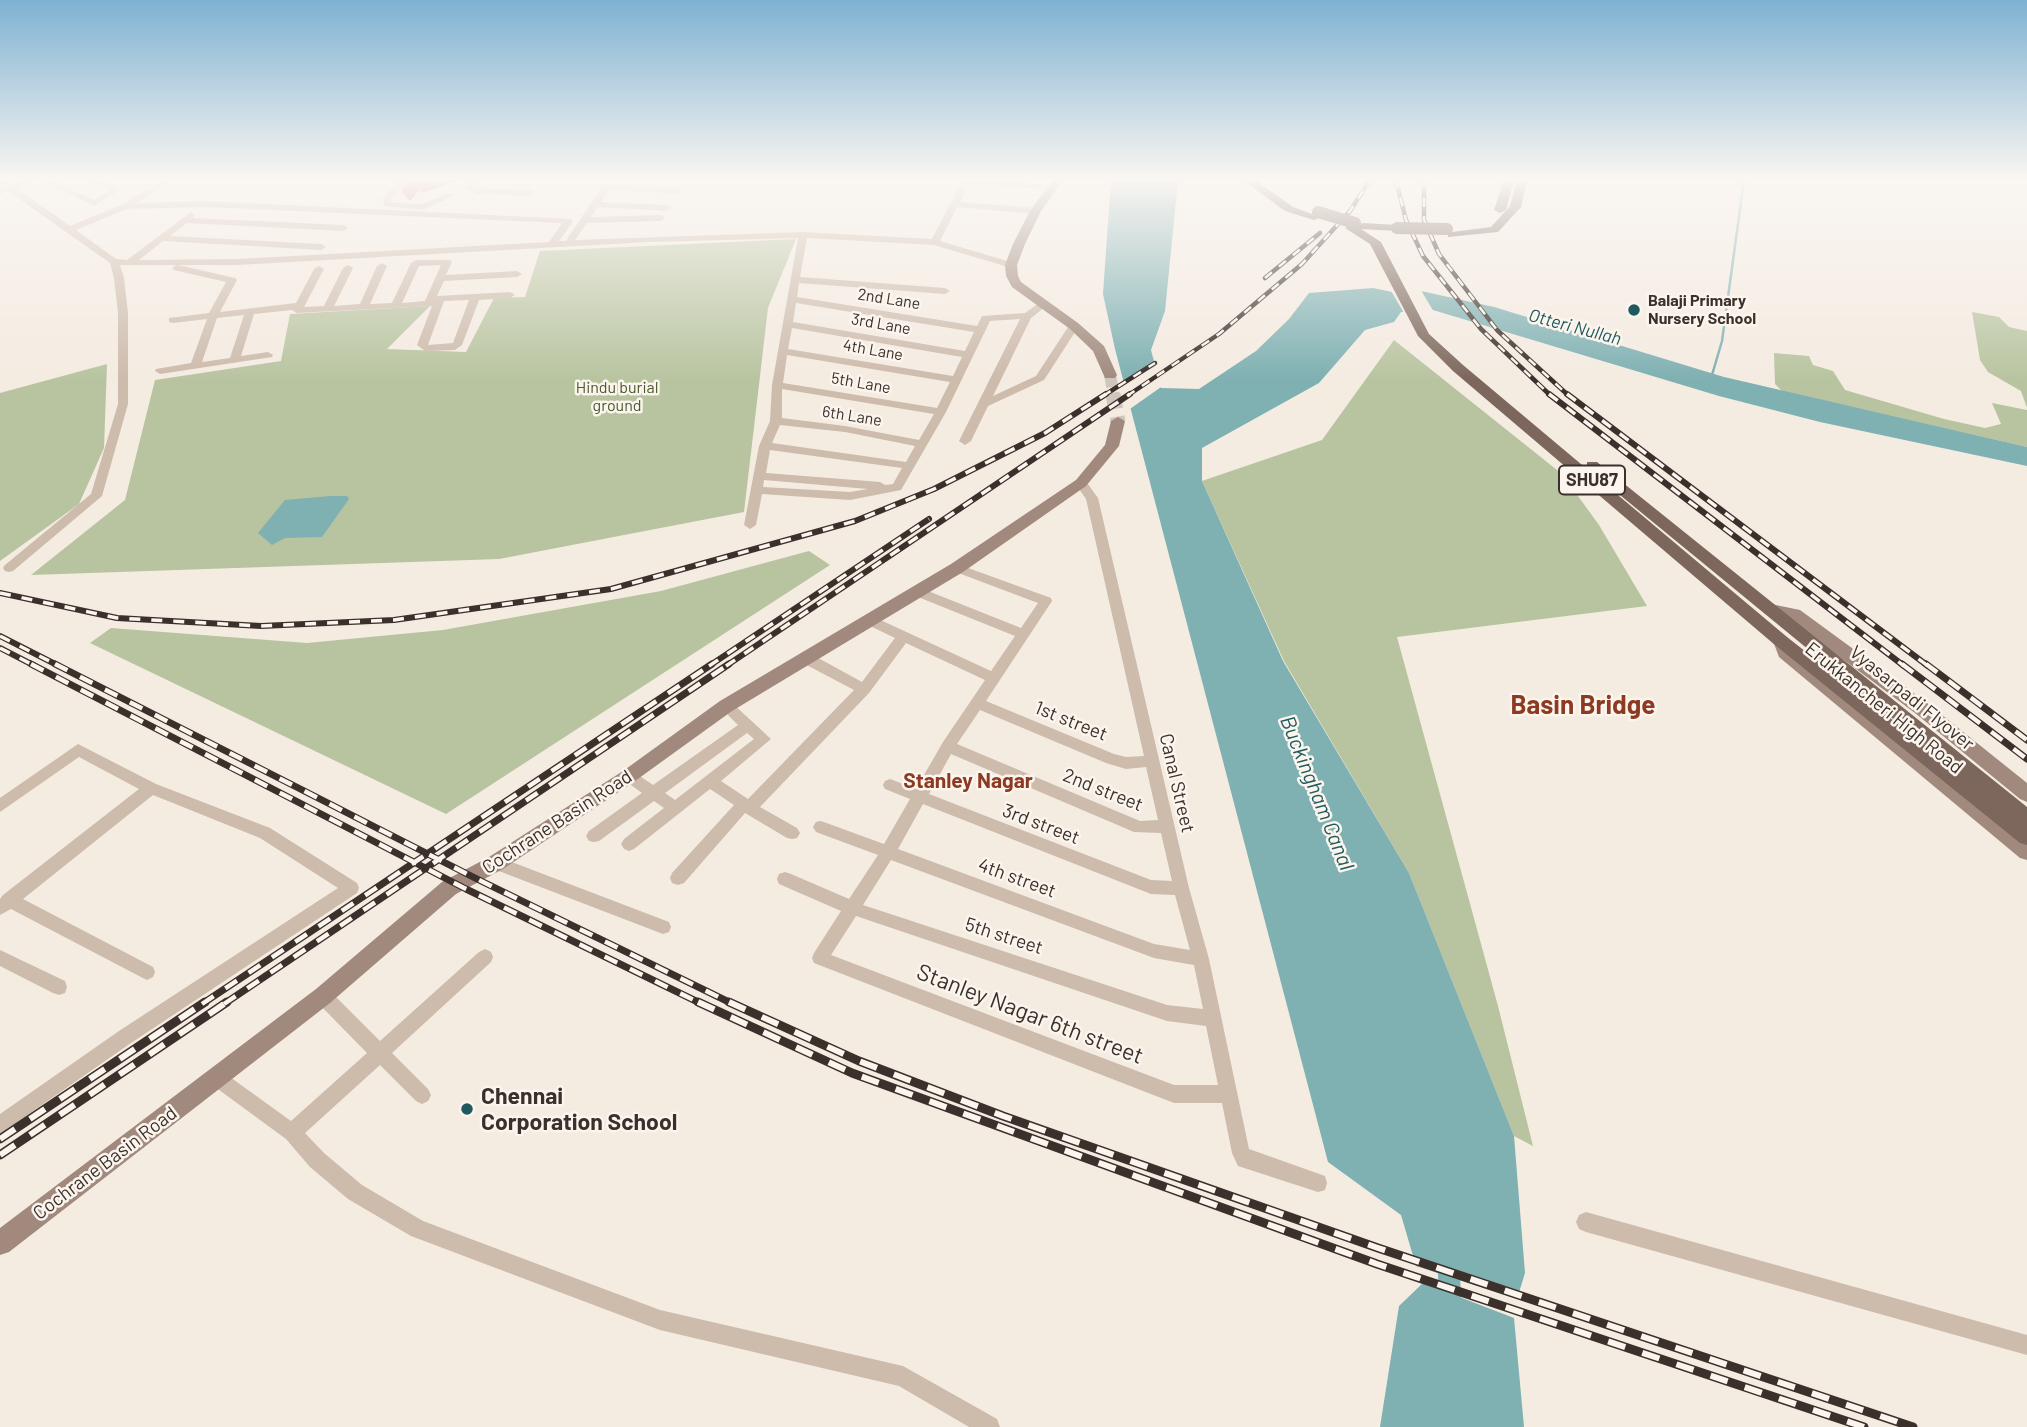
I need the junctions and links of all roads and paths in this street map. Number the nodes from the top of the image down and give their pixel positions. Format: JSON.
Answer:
{"nodes":[{"id":1,"x":94,"y":247,"type":"edge"},
{"id":2,"x":150,"y":247,"type":"edge"},
{"id":3,"x":315,"y":247,"type":"edge"},
{"id":4,"x":321,"y":247,"type":"joint"},
{"id":5,"x":507,"y":247,"type":"edge"},
{"id":6,"x":801,"y":247,"type":"edge"},
{"id":7,"x":950,"y":247,"type":"edge"},
{"id":8,"x":1020,"y":247,"type":"edge"},
{"id":9,"x":1378,"y":247,"type":"edge"},
{"id":10,"x":1389,"y":247,"type":"edge"},
{"id":11,"x":309,"y":258,"type":"junction"},
{"id":12,"x":114,"y":262,"type":"junction"},
{"id":13,"x":129,"y":263,"type":"junction"},
{"id":14,"x":173,"y":263,"type":"junction"},
{"id":15,"x":1012,"y":265,"type":"junction"},
{"id":16,"x":382,"y":266,"type":"dead end"},
{"id":17,"x":348,"y":268,"type":"dead end"},
{"id":18,"x":319,"y":269,"type":"dead end"},
{"id":19,"x":517,"y":274,"type":"dead end"},
{"id":20,"x":440,"y":278,"type":"junction"},
{"id":21,"x":797,"y":279,"type":"junction"},
{"id":22,"x":1403,"y":287,"type":"junction"},
{"id":23,"x":945,"y":291,"type":"dead end"},
{"id":24,"x":510,"y":295,"type":"dead end"},
{"id":25,"x":475,"y":296,"type":"junction"},
{"id":26,"x":791,"y":299,"type":"junction"},
{"id":27,"x":433,"y":300,"type":"junction"},
{"id":28,"x":1042,"y":305,"type":"junction"},
{"id":29,"x":396,"y":306,"type":"junction"},
{"id":30,"x":364,"y":307,"type":"junction"},
{"id":31,"x":298,"y":308,"type":"junction"},
{"id":32,"x":327,"y":309,"type":"junction"},
{"id":33,"x":250,"y":311,"type":"junction"},
{"id":34,"x":1417,"y":313,"type":"junction"},
{"id":35,"x":213,"y":315,"type":"junction"},
{"id":36,"x":1027,"y":316,"type":"junction"},
{"id":37,"x":173,"y":320,"type":"dead end"},
{"id":38,"x":788,"y":324,"type":"junction"},
{"id":39,"x":1074,"y":326,"type":"junction"},
{"id":40,"x":981,"y":330,"type":"junction"},
{"id":41,"x":785,"y":352,"type":"junction"},
{"id":42,"x":268,"y":355,"type":"dead end"},
{"id":43,"x":969,"y":355,"type":"junction"},
{"id":44,"x":234,"y":360,"type":"junction"},
{"id":45,"x":196,"y":366,"type":"junction"},
{"id":46,"x":160,"y":371,"type":"dead end"},
{"id":47,"x":1111,"y":375,"type":"tunnel mouth"},
{"id":48,"x":956,"y":380,"type":"junction"},
{"id":49,"x":777,"y":385,"type":"junction"},
{"id":50,"x":984,"y":404,"type":"junction"},
{"id":51,"x":941,"y":412,"type":"junction"},
{"id":52,"x":776,"y":421,"type":"junction"},
{"id":53,"x":1118,"y":421,"type":"tunnel mouth"},
{"id":54,"x":965,"y":441,"type":"dead end"},
{"id":55,"x":923,"y":444,"type":"junction"},
{"id":56,"x":765,"y":446,"type":"junction"},
{"id":57,"x":911,"y":466,"type":"junction"},
{"id":58,"x":759,"y":476,"type":"junction"},
{"id":59,"x":1081,"y":483,"type":"junction"},
{"id":60,"x":897,"y":487,"type":"junction"},
{"id":61,"x":757,"y":490,"type":"junction"},
{"id":62,"x":750,"y":525,"type":"dead end"},
{"id":63,"x":9,"y":568,"type":"dead end"},
{"id":64,"x":957,"y":568,"type":"junction"},
{"id":65,"x":918,"y":592,"type":"junction"},
{"id":66,"x":1771,"y":610,"type":"junction"},
{"id":67,"x":871,"y":621,"type":"junction"},
{"id":68,"x":1024,"y":634,"type":"junction"},
{"id":69,"x":903,"y":637,"type":"junction"},
{"id":70,"x":1782,"y":641,"type":"junction"},
{"id":71,"x":806,"y":658,"type":"junction"},
{"id":72,"x":994,"y":678,"type":"junction"},
{"id":73,"x":864,"y":689,"type":"junction"},
{"id":74,"x":977,"y":703,"type":"junction"},
{"id":75,"x":726,"y":706,"type":"junction"},
{"id":76,"x":748,"y":725,"type":"junction"},
{"id":77,"x":948,"y":746,"type":"junction"},
{"id":78,"x":1152,"y":761,"type":"junction"},
{"id":79,"x":629,"y":776,"type":"junction"},
{"id":80,"x":710,"y":781,"type":"junction"},
{"id":81,"x":890,"y":785,"type":"dead end"},
{"id":82,"x":151,"y":788,"type":"junction"},
{"id":83,"x":1980,"y":789,"type":"junction"},
{"id":84,"x":654,"y":794,"type":"junction"},
{"id":85,"x":2027,"y":794,"type":"edge"},
{"id":86,"x":917,"y":796,"type":"junction"},
{"id":87,"x":0,"y":806,"type":"edge"},
{"id":88,"x":746,"y":806,"type":"junction"},
{"id":89,"x":675,"y":808,"type":"junction"},
{"id":90,"x":2027,"y":818,"type":"edge"},
{"id":91,"x":1167,"y":826,"type":"junction"},
{"id":92,"x":821,"y":827,"type":"dead end"},
{"id":93,"x":792,"y":833,"type":"dead end"},
{"id":94,"x":594,"y":836,"type":"dead end"},
{"id":95,"x":2027,"y":838,"type":"edge"},
{"id":96,"x":629,"y":844,"type":"dead end"},
{"id":97,"x":888,"y":852,"type":"junction"},
{"id":98,"x":2027,"y":852,"type":"edge"},
{"id":99,"x":496,"y":863,"type":"junction"},
{"id":100,"x":678,"y":878,"type":"dead end"},
{"id":101,"x":785,"y":879,"type":"dead end"},
{"id":102,"x":1181,"y":888,"type":"junction"},
{"id":103,"x":4,"y":904,"type":"edge"},
{"id":104,"x":852,"y":908,"type":"junction"},
{"id":105,"x":663,"y":927,"type":"dead end"},
{"id":106,"x":485,"y":957,"type":"dead end"},
{"id":107,"x":0,"y":958,"type":"edge"},
{"id":108,"x":1201,"y":959,"type":"junction"},
{"id":109,"x":147,"y":972,"type":"dead end"},
{"id":110,"x":59,"y":987,"type":"dead end"},
{"id":111,"x":323,"y":996,"type":"junction"},
{"id":112,"x":1214,"y":1019,"type":"junction"},
{"id":113,"x":379,"y":1052,"type":"junction"},
{"id":114,"x":217,"y":1078,"type":"junction"},
{"id":115,"x":1227,"y":1094,"type":"junction"},
{"id":116,"x":422,"y":1095,"type":"dead end"},
{"id":117,"x":0,"y":1125,"type":"edge"},
{"id":118,"x":292,"y":1133,"type":"junction"},
{"id":119,"x":1318,"y":1183,"type":"dead end"},
{"id":120,"x":1586,"y":1222,"type":"dead end"},
{"id":121,"x":0,"y":1243,"type":"edge"},
{"id":122,"x":2027,"y":1345,"type":"edge"},
{"id":123,"x":989,"y":1427,"type":"edge"}],
"edges":[{"from":1,"to":12,"type":"street"},
{"from":2,"to":13,"type":"street"},
{"from":3,"to":4,"type":"street"},
{"from":4,"to":11,"type":"street"},
{"from":5,"to":11,"type":"street"},
{"from":6,"to":21,"type":"street"},
{"from":7,"to":15,"type":"street"},
{"from":8,"to":15,"type":"main road"},
{"from":9,"to":22,"type":"main road","number":"SHU87"},
{"from":10,"to":22,"type":"main road","number":"SHU87"},
{"from":11,"to":14,"type":"street"},
{"from":12,"to":13,"type":"street"},
{"from":12,"to":63,"type":"street"},
{"from":13,"to":14,"type":"street"},
{"from":14,"to":35,"type":"street"},
{"from":15,"to":28,"type":"main road"},
{"from":16,"to":30,"type":"street"},
{"from":17,"to":32,"type":"street"},
{"from":18,"to":31,"type":"street"},
{"from":19,"to":20,"type":"street"},
{"from":20,"to":27,"type":"street"},
{"from":20,"to":29,"type":"street"},
{"from":21,"to":23,"type":"street"},
{"from":21,"to":26,"type":"street"},
{"from":22,"to":34,"type":"main road","number":"SHU87"},
{"from":24,"to":25,"type":"street"},
{"from":25,"to":27,"type":"street"},
{"from":25,"to":27,"type":"street"},
{"from":26,"to":38,"type":"street"},
{"from":26,"to":40,"type":"street","name":"2nd Lane"},
{"from":27,"to":29,"type":"street"},
{"from":28,"to":36,"type":"street"},
{"from":28,"to":39,"type":"main road"},
{"from":29,"to":30,"type":"street"},
{"from":30,"to":32,"type":"street"},
{"from":31,"to":32,"type":"street"},
{"from":31,"to":33,"type":"street"},
{"from":33,"to":35,"type":"street"},
{"from":33,"to":44,"type":"street"},
{"from":34,"to":66,"type":"main road","name":"Erukkancheri High Road","number":"SHU87"},
{"from":34,"to":70,"type":"main road","name":"Erukkancheri High Road","number":"SHU87"},
{"from":35,"to":37,"type":"street"},
{"from":35,"to":45,"type":"street"},
{"from":36,"to":40,"type":"street"},
{"from":36,"to":50,"type":"street"},
{"from":38,"to":41,"type":"street"},
{"from":38,"to":43,"type":"street","name":"3rd Lane"},
{"from":39,"to":47,"type":"main road"},
{"from":39,"to":50,"type":"street"},
{"from":40,"to":43,"type":"street"},
{"from":41,"to":48,"type":"street","name":"4th Lane"},
{"from":41,"to":49,"type":"street"},
{"from":42,"to":44,"type":"street"},
{"from":43,"to":48,"type":"street"},
{"from":44,"to":45,"type":"street"},
{"from":45,"to":46,"type":"street"},
{"from":48,"to":51,"type":"street"},
{"from":49,"to":51,"type":"street","name":"5th Lane"},
{"from":49,"to":52,"type":"street"},
{"from":50,"to":54,"type":"street"},
{"from":51,"to":55,"type":"street"},
{"from":52,"to":55,"type":"street","name":"6th Lane"},
{"from":52,"to":56,"type":"street"},
{"from":53,"to":59,"type":"main road","name":"Cochrane Basin Road"},
{"from":55,"to":57,"type":"street"},
{"from":56,"to":57,"type":"street"},
{"from":56,"to":58,"type":"street"},
{"from":57,"to":60,"type":"street"},
{"from":58,"to":60,"type":"street"},
{"from":58,"to":61,"type":"street"},
{"from":59,"to":64,"type":"main road","name":"Cochrane Basin Road"},
{"from":59,"to":78,"type":"street","name":"Canal Street"},
{"from":60,"to":61,"type":"street"},
{"from":61,"to":62,"type":"street"},
{"from":64,"to":65,"type":"main road","name":"Cochrane Basin Road"},
{"from":64,"to":68,"type":"street"},
{"from":65,"to":67,"type":"main road","name":"Cochrane Basin Road"},
{"from":65,"to":68,"type":"street"},
{"from":66,"to":83,"type":"main road","name":"Vyasarpadi Flyover","number":"SHU87"},
{"from":66,"to":85,"type":"main road","name":"Erukkancheri High Road"},
{"from":67,"to":69,"type":"street"},
{"from":67,"to":71,"type":"main road","name":"Cochrane Basin Road"},
{"from":68,"to":72,"type":"street"},
{"from":69,"to":72,"type":"street"},
{"from":69,"to":73,"type":"street"},
{"from":70,"to":83,"type":"main road","name":"Vyasarpadi Flyover","number":"SHU87"},
{"from":70,"to":98,"type":"main road","name":"Erukkancheri High Road"},
{"from":71,"to":73,"type":"street"},
{"from":71,"to":75,"type":"main road","name":"Cochrane Basin Road"},
{"from":72,"to":74,"type":"street"},
{"from":73,"to":88,"type":"street"},
{"from":74,"to":77,"type":"street"},
{"from":74,"to":78,"type":"street","name":"1st street"},
{"from":75,"to":76,"type":"street"},
{"from":75,"to":79,"type":"main road","name":"Cochrane Basin Road"},
{"from":76,"to":80,"type":"street"},
{"from":76,"to":84,"type":"street"},
{"from":77,"to":86,"type":"street"},
{"from":77,"to":91,"type":"street","name":"2nd street"},
{"from":78,"to":91,"type":"street","name":"Canal Street"},
{"from":79,"to":84,"type":"street"},
{"from":79,"to":99,"type":"main road","name":"Cochrane Basin Road"},
{"from":80,"to":88,"type":"street"},
{"from":80,"to":89,"type":"street"},
{"from":81,"to":86,"type":"street","name":"3rd street"},
{"from":82,"to":87,"type":"street"},
{"from":82,"to":103,"type":"street"},
{"from":82,"to":117,"type":"street"},
{"from":83,"to":90,"type":"main road","name":"Vyasarpadi Flyover","number":"SHU87"},
{"from":83,"to":95,"type":"main road","name":"Vyasarpadi Flyover","number":"SHU87"},
{"from":84,"to":89,"type":"street"},
{"from":84,"to":94,"type":"street"},
{"from":86,"to":97,"type":"street"},
{"from":86,"to":102,"type":"street","name":"3rd street"},
{"from":88,"to":93,"type":"street"},
{"from":88,"to":100,"type":"street"},
{"from":89,"to":96,"type":"street"},
{"from":91,"to":102,"type":"street","name":"Canal Street"},
{"from":92,"to":97,"type":"street","name":"4th street"},
{"from":97,"to":104,"type":"street"},
{"from":97,"to":108,"type":"street","name":"4th street"},
{"from":99,"to":105,"type":"street"},
{"from":99,"to":111,"type":"main road","name":"Cochrane Basin Road"},
{"from":101,"to":104,"type":"street","name":"5th street"},
{"from":102,"to":108,"type":"street","name":"Canal Street"},
{"from":103,"to":109,"type":"street"},
{"from":104,"to":112,"type":"street","name":"5th street"},
{"from":104,"to":115,"type":"street","name":"Stanley Nagar 6th street"},
{"from":106,"to":113,"type":"street"},
{"from":107,"to":110,"type":"street"},
{"from":108,"to":112,"type":"street","name":"Canal Street"},
{"from":111,"to":113,"type":"street"},
{"from":111,"to":114,"type":"main road","name":"Cochrane Basin Road"},
{"from":112,"to":115,"type":"street","name":"Canal Street"},
{"from":113,"to":116,"type":"street"},
{"from":113,"to":118,"type":"street"},
{"from":114,"to":118,"type":"street"},
{"from":114,"to":121,"type":"main road","name":"Cochrane Basin Road"},
{"from":115,"to":119,"type":"street","name":"Canal Street"},
{"from":118,"to":123,"type":"street"},
{"from":120,"to":122,"type":"street"}]}
